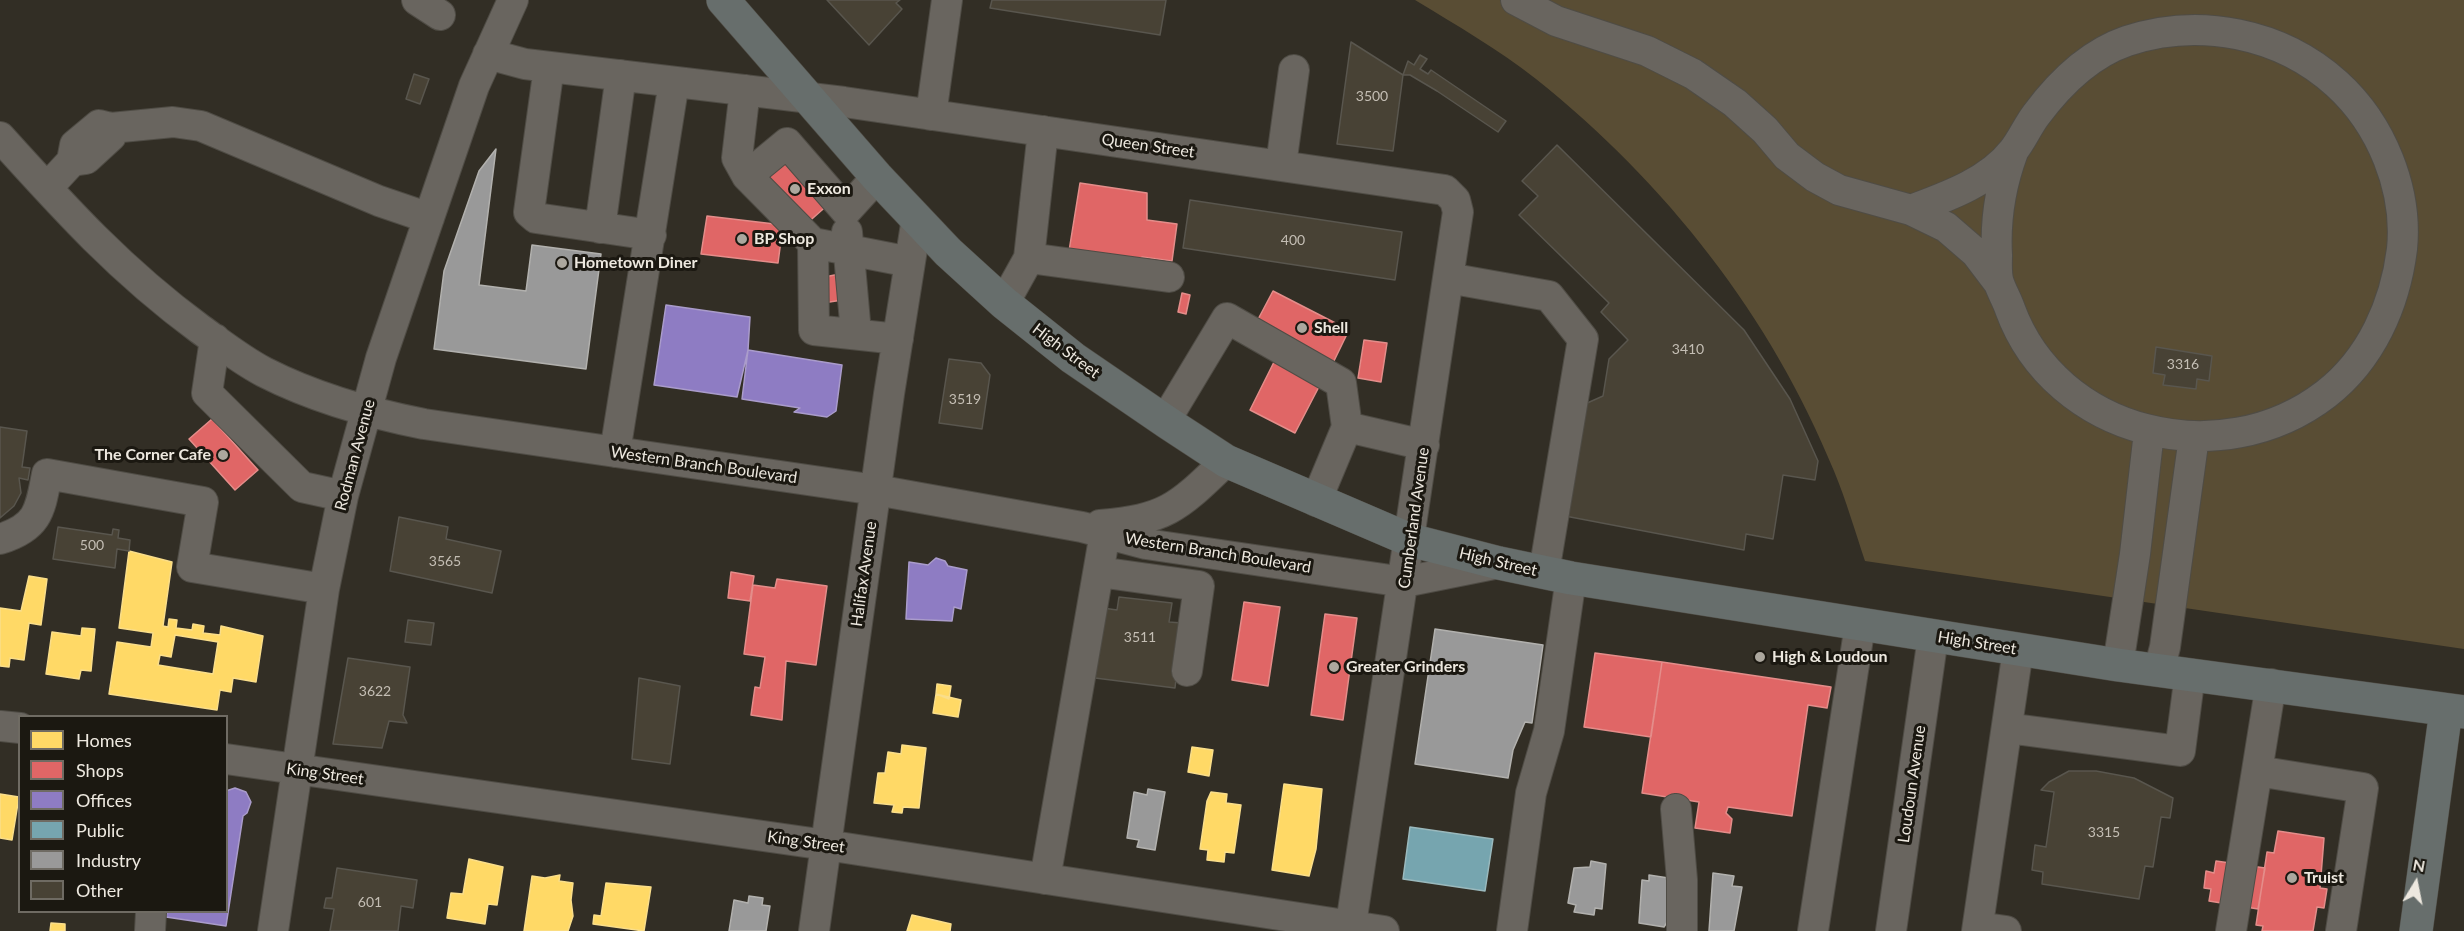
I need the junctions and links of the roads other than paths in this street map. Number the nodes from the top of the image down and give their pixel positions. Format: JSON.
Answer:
{"nodes":[{"id":1,"x":513,"y":0,"type":"edge"},
{"id":2,"x":723,"y":0,"type":"edge"},
{"id":3,"x":947,"y":0,"type":"edge"},
{"id":4,"x":1516,"y":0,"type":"edge"},
{"id":5,"x":488,"y":54,"type":"junction"},
{"id":6,"x":549,"y":67,"type":"junction"},
{"id":7,"x":1294,"y":70,"type":"dead end"},
{"id":8,"x":621,"y":75,"type":"junction"},
{"id":9,"x":674,"y":82,"type":"junction"},
{"id":10,"x":745,"y":90,"type":"junction"},
{"id":11,"x":819,"y":107,"type":"junction"},
{"id":12,"x":931,"y":115,"type":"junction"},
{"id":13,"x":1043,"y":131,"type":"junction"},
{"id":14,"x":0,"y":137,"type":"edge"},
{"id":15,"x":788,"y":143,"type":"junction"},
{"id":16,"x":2013,"y":152,"type":"junction"},
{"id":17,"x":1281,"y":165,"type":"junction"},
{"id":18,"x":747,"y":176,"type":"junction"},
{"id":19,"x":877,"y":177,"type":"junction"},
{"id":20,"x":1364,"y":178,"type":"joint"},
{"id":21,"x":47,"y":188,"type":"junction"},
{"id":22,"x":1911,"y":210,"type":"junction"},
{"id":23,"x":846,"y":211,"type":"junction"},
{"id":24,"x":429,"y":218,"type":"junction"},
{"id":25,"x":917,"y":218,"type":"junction"},
{"id":26,"x":600,"y":228,"type":"junction"},
{"id":27,"x":651,"y":235,"type":"junction"},
{"id":28,"x":813,"y":243,"type":"junction"},
{"id":29,"x":848,"y":249,"type":"junction"},
{"id":30,"x":1029,"y":258,"type":"junction"},
{"id":31,"x":910,"y":262,"type":"junction"},
{"id":32,"x":1169,"y":277,"type":"dead end"},
{"id":33,"x":1448,"y":278,"type":"junction"},
{"id":34,"x":1998,"y":282,"type":"junction"},
{"id":35,"x":1004,"y":303,"type":"junction"},
{"id":36,"x":856,"y":333,"type":"junction"},
{"id":37,"x":215,"y":339,"type":"junction"},
{"id":38,"x":898,"y":339,"type":"junction"},
{"id":39,"x":366,"y":412,"type":"junction"},
{"id":40,"x":1165,"y":421,"type":"junction"},
{"id":41,"x":1347,"y":428,"type":"junction"},
{"id":42,"x":2149,"y":432,"type":"junction"},
{"id":43,"x":2194,"y":437,"type":"junction"},
{"id":44,"x":1424,"y":445,"type":"junction"},
{"id":45,"x":615,"y":452,"type":"junction"},
{"id":46,"x":1226,"y":460,"type":"junction"},
{"id":47,"x":876,"y":490,"type":"junction"},
{"id":48,"x":343,"y":496,"type":"junction"},
{"id":49,"x":1316,"y":501,"type":"junction"},
{"id":50,"x":1094,"y":530,"type":"junction"},
{"id":51,"x":0,"y":540,"type":"edge"},
{"id":52,"x":1410,"y":540,"type":"junction"},
{"id":53,"x":1203,"y":553,"type":"junction"},
{"id":54,"x":1499,"y":563,"type":"junction"},
{"id":55,"x":1098,"y":572,"type":"junction"},
{"id":56,"x":1558,"y":575,"type":"junction"},
{"id":57,"x":1404,"y":582,"type":"junction"},
{"id":58,"x":1198,"y":586,"type":"junction"},
{"id":59,"x":324,"y":589,"type":"junction"},
{"id":60,"x":1860,"y":625,"type":"junction"},
{"id":61,"x":1933,"y":637,"type":"junction"},
{"id":62,"x":2018,"y":650,"type":"junction"},
{"id":63,"x":2118,"y":665,"type":"junction"},
{"id":64,"x":1187,"y":671,"type":"dead end"},
{"id":65,"x":2174,"y":672,"type":"junction"},
{"id":66,"x":2271,"y":684,"type":"junction"},
{"id":67,"x":2455,"y":711,"type":"edge"},
{"id":68,"x":0,"y":726,"type":"edge"},
{"id":69,"x":18,"y":728,"type":"edge"},
{"id":70,"x":2007,"y":728,"type":"junction"},
{"id":71,"x":228,"y":759,"type":"edge"},
{"id":72,"x":297,"y":770,"type":"junction"},
{"id":73,"x":2257,"y":771,"type":"junction"},
{"id":74,"x":1676,"y":809,"type":"dead end"},
{"id":75,"x":826,"y":845,"type":"junction"},
{"id":76,"x":1045,"y":879,"type":"junction"},
{"id":77,"x":151,"y":913,"type":"edge"},
{"id":78,"x":1351,"y":928,"type":"edge"},
{"id":79,"x":1987,"y":930,"type":"edge"},
{"id":80,"x":150,"y":931,"type":"edge"},
{"id":81,"x":273,"y":931,"type":"edge"},
{"id":82,"x":814,"y":931,"type":"edge"},
{"id":83,"x":1384,"y":931,"type":"edge"},
{"id":84,"x":1512,"y":931,"type":"edge"},
{"id":85,"x":1682,"y":931,"type":"edge"},
{"id":86,"x":1813,"y":931,"type":"edge"},
{"id":87,"x":1891,"y":931,"type":"edge"},
{"id":88,"x":2231,"y":931,"type":"edge"},
{"id":89,"x":2341,"y":931,"type":"edge"},
{"id":90,"x":2416,"y":931,"type":"edge"}],
"edges":[{"from":1,"to":5,"type":"street","name":"Rodman Avenue"},
{"from":2,"to":11,"type":"main road","name":"High Street"},
{"from":3,"to":12,"type":"street"},
{"from":4,"to":22,"type":"street"},
{"from":5,"to":6,"type":"street","name":"Queen Street"},
{"from":5,"to":24,"type":"street","name":"Rodman Avenue"},
{"from":6,"to":8,"type":"street","name":"Queen Street"},
{"from":6,"to":26,"type":"street"},
{"from":7,"to":17,"type":"street"},
{"from":8,"to":9,"type":"street","name":"Queen Street"},
{"from":8,"to":26,"type":"street"},
{"from":9,"to":10,"type":"street","name":"Queen Street"},
{"from":9,"to":27,"type":"street"},
{"from":10,"to":11,"type":"street","name":"Queen Street"},
{"from":10,"to":18,"type":"street"},
{"from":11,"to":12,"type":"street","name":"Queen Street"},
{"from":11,"to":15,"type":"street"},
{"from":11,"to":19,"type":"main road","name":"High Street"},
{"from":12,"to":13,"type":"street","name":"Queen Street"},
{"from":13,"to":17,"type":"street","name":"Queen Street"},
{"from":13,"to":30,"type":"street"},
{"from":14,"to":21,"type":"street","name":"Western Branch Boulevard"},
{"from":15,"to":18,"type":"street"},
{"from":15,"to":23,"type":"street"},
{"from":16,"to":22,"type":"street"},
{"from":16,"to":34,"type":"street"},
{"from":16,"to":43,"type":"street"},
{"from":17,"to":20,"type":"street","name":"Queen Street"},
{"from":18,"to":28,"type":"street"},
{"from":19,"to":23,"type":"street"},
{"from":19,"to":25,"type":"main road","name":"High Street"},
{"from":20,"to":33,"type":"street","name":"Cumberland Avenue"},
{"from":21,"to":24,"type":"street"},
{"from":21,"to":37,"type":"street","name":"Western Branch Boulevard"},
{"from":22,"to":34,"type":"street"},
{"from":23,"to":29,"type":"street"},
{"from":24,"to":39,"type":"street","name":"Rodman Avenue"},
{"from":25,"to":31,"type":"street","name":"Halifax Avenue"},
{"from":25,"to":35,"type":"main road","name":"High Street"},
{"from":26,"to":27,"type":"street"},
{"from":27,"to":45,"type":"street"},
{"from":28,"to":29,"type":"street"},
{"from":28,"to":36,"type":"street"},
{"from":29,"to":31,"type":"street"},
{"from":29,"to":36,"type":"street"},
{"from":30,"to":32,"type":"street"},
{"from":30,"to":35,"type":"street"},
{"from":31,"to":38,"type":"street","name":"Halifax Avenue"},
{"from":33,"to":44,"type":"street","name":"Cumberland Avenue"},
{"from":33,"to":56,"type":"street"},
{"from":34,"to":42,"type":"street"},
{"from":35,"to":40,"type":"main road","name":"High Street"},
{"from":36,"to":38,"type":"street"},
{"from":37,"to":39,"type":"street","name":"Western Branch Boulevard"},
{"from":37,"to":48,"type":"street"},
{"from":38,"to":47,"type":"street","name":"Halifax Avenue"},
{"from":39,"to":45,"type":"street","name":"Western Branch Boulevard"},
{"from":39,"to":48,"type":"street","name":"Rodman Avenue"},
{"from":40,"to":41,"type":"street"},
{"from":40,"to":46,"type":"main road","name":"High Street"},
{"from":41,"to":44,"type":"street"},
{"from":41,"to":49,"type":"street"},
{"from":42,"to":43,"type":"street"},
{"from":42,"to":63,"type":"street"},
{"from":43,"to":65,"type":"street"},
{"from":44,"to":52,"type":"street","name":"Cumberland Avenue"},
{"from":45,"to":47,"type":"street","name":"Western Branch Boulevard"},
{"from":46,"to":49,"type":"main road","name":"High Street"},
{"from":46,"to":50,"type":"street"},
{"from":47,"to":50,"type":"street","name":"Western Branch Boulevard"},
{"from":47,"to":75,"type":"street","name":"Halifax Avenue"},
{"from":48,"to":59,"type":"street","name":"Rodman Avenue"},
{"from":49,"to":52,"type":"main road","name":"High Street"},
{"from":50,"to":53,"type":"street","name":"Western Branch Boulevard"},
{"from":50,"to":55,"type":"street"},
{"from":51,"to":59,"type":"street"},
{"from":52,"to":54,"type":"main road","name":"High Street"},
{"from":52,"to":57,"type":"street","name":"Cumberland Avenue"},
{"from":53,"to":57,"type":"street","name":"Western Branch Boulevard"},
{"from":53,"to":58,"type":"street"},
{"from":54,"to":56,"type":"main road","name":"High Street"},
{"from":54,"to":57,"type":"street","name":"Western Branch Boulevard"},
{"from":55,"to":58,"type":"street"},
{"from":55,"to":76,"type":"street"},
{"from":56,"to":60,"type":"main road","name":"High Street"},
{"from":56,"to":84,"type":"street"},
{"from":57,"to":78,"type":"street","name":"Cumberland Avenue"},
{"from":58,"to":64,"type":"street"},
{"from":59,"to":72,"type":"street","name":"Rodman Avenue"},
{"from":60,"to":61,"type":"main road","name":"High Street"},
{"from":60,"to":86,"type":"street"},
{"from":61,"to":62,"type":"main road","name":"High Street"},
{"from":61,"to":87,"type":"street","name":"Loudoun Avenue"},
{"from":62,"to":63,"type":"main road","name":"High Street"},
{"from":62,"to":70,"type":"street"},
{"from":63,"to":65,"type":"main road","name":"High Street"},
{"from":65,"to":66,"type":"main road","name":"High Street"},
{"from":65,"to":70,"type":"street"},
{"from":66,"to":67,"type":"main road","name":"High Street"},
{"from":66,"to":73,"type":"street"},
{"from":67,"to":90,"type":"main road"},
{"from":68,"to":69,"type":"street"},
{"from":70,"to":79,"type":"street"},
{"from":71,"to":72,"type":"street","name":"King Street"},
{"from":72,"to":75,"type":"street","name":"King Street"},
{"from":72,"to":81,"type":"street","name":"Rodman Avenue"},
{"from":73,"to":88,"type":"street"},
{"from":73,"to":89,"type":"street"},
{"from":74,"to":85,"type":"street"},
{"from":75,"to":76,"type":"street","name":"King Street"},
{"from":75,"to":82,"type":"street","name":"Halifax Avenue"},
{"from":76,"to":78,"type":"street","name":"King Street"},
{"from":77,"to":80,"type":"street"},
{"from":78,"to":83,"type":"street","name":"King Street"}]}
